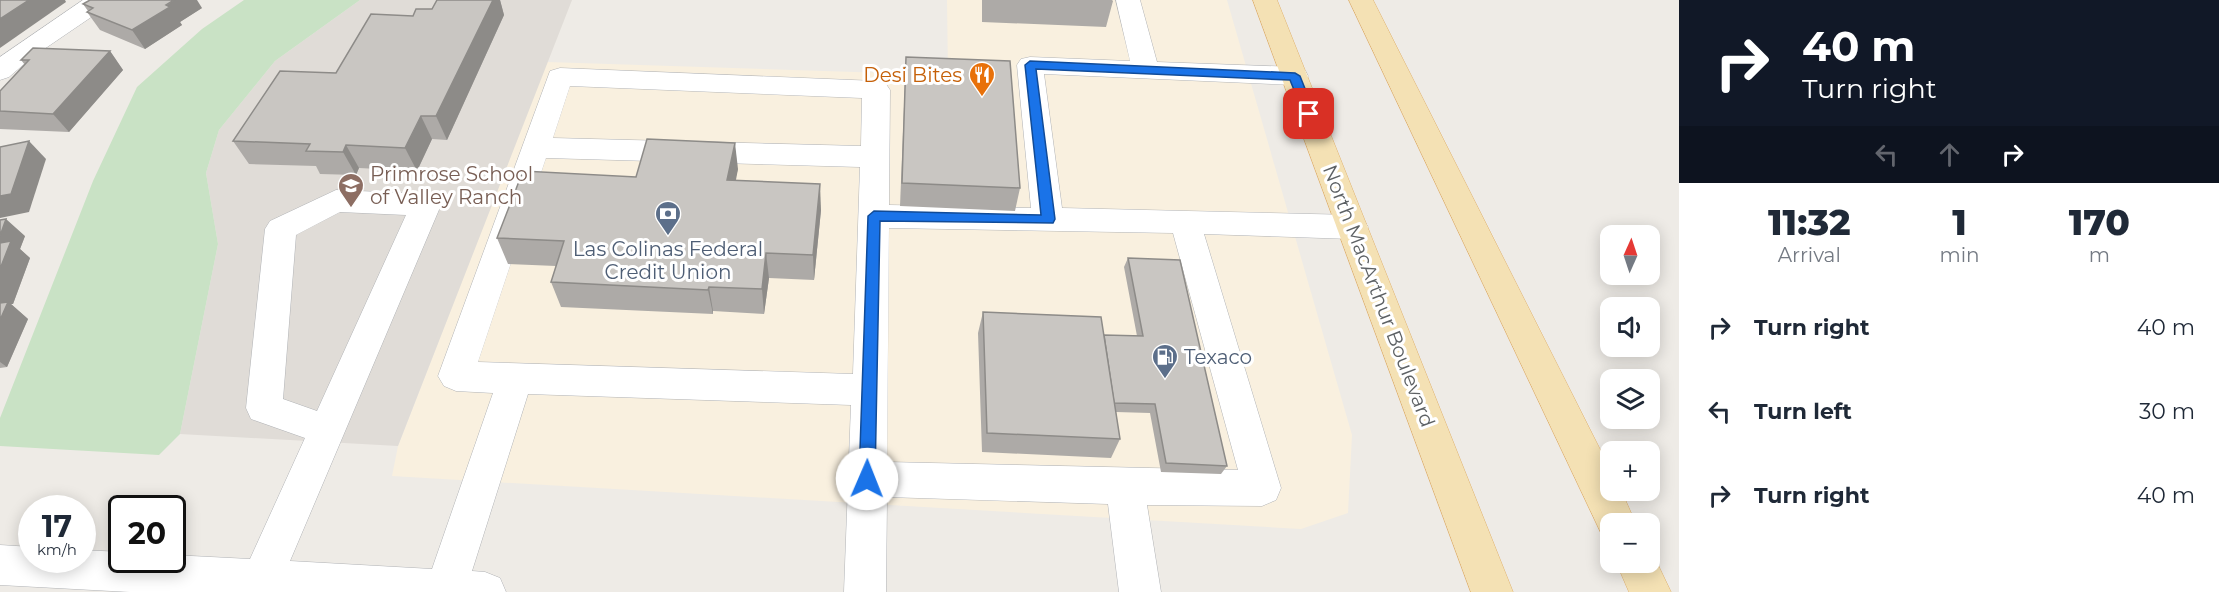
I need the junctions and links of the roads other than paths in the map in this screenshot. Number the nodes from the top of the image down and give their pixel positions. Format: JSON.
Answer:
{"nodes":[{"id":1,"x":100,"y":0,"type":"edge"},
{"id":2,"x":1128,"y":0,"type":"edge"},
{"id":3,"x":1265,"y":0,"type":"edge"},
{"id":4,"x":1361,"y":0,"type":"edge"},
{"id":5,"x":1146,"y":70,"type":"junction"},
{"id":6,"x":0,"y":71,"type":"edge"},
{"id":7,"x":1295,"y":76,"type":"junction"},
{"id":8,"x":535,"y":148,"type":"junction"},
{"id":9,"x":875,"y":157,"type":"junction"},
{"id":10,"x":874,"y":216,"type":"junction"},
{"id":11,"x":1048,"y":219,"type":"junction"},
{"id":12,"x":1185,"y":222,"type":"junction"},
{"id":13,"x":1352,"y":227,"type":"junction"},
{"id":14,"x":515,"y":379,"type":"junction"},
{"id":15,"x":869,"y":390,"type":"junction"},
{"id":16,"x":326,"y":430,"type":"junction"},
{"id":17,"x":867,"y":479,"type":"junction"},
{"id":18,"x":1125,"y":487,"type":"junction"},
{"id":19,"x":1612,"y":513,"type":"edge"},
{"id":20,"x":0,"y":565,"type":"edge"},
{"id":21,"x":1641,"y":573,"type":"edge"},
{"id":22,"x":261,"y":579,"type":"junction"},
{"id":23,"x":203,"y":584,"type":"edge"},
{"id":24,"x":445,"y":590,"type":"junction"},
{"id":25,"x":485,"y":592,"type":"edge"},
{"id":26,"x":864,"y":592,"type":"edge"},
{"id":27,"x":1140,"y":592,"type":"edge"},
{"id":28,"x":1492,"y":592,"type":"edge"},
{"id":29,"x":1650,"y":592,"type":"edge"}],
"edges":[{"from":1,"to":6,"type":"street"},
{"from":2,"to":5,"type":"street"},
{"from":3,"to":7,"type":"main road","name":"North MacArthur Boulevard"},
{"from":4,"to":19,"type":"main road"},
{"from":5,"to":7,"type":"street"},
{"from":5,"to":11,"type":"street"},
{"from":7,"to":13,"type":"main road","name":"North MacArthur Boulevard"},
{"from":8,"to":9,"type":"street"},
{"from":8,"to":9,"type":"street"},
{"from":8,"to":14,"type":"street"},
{"from":9,"to":10,"type":"street"},
{"from":10,"to":11,"type":"street"},
{"from":10,"to":15,"type":"street"},
{"from":11,"to":12,"type":"street"},
{"from":12,"to":13,"type":"street"},
{"from":12,"to":18,"type":"street"},
{"from":13,"to":28,"type":"main road","name":"North MacArthur Boulevard"},
{"from":14,"to":15,"type":"street"},
{"from":14,"to":24,"type":"street"},
{"from":15,"to":17,"type":"street"},
{"from":16,"to":16,"type":"street"},
{"from":16,"to":22,"type":"street"},
{"from":17,"to":18,"type":"street"},
{"from":17,"to":26,"type":"street"},
{"from":18,"to":27,"type":"street"},
{"from":20,"to":23,"type":"street"},
{"from":21,"to":29,"type":"main road"},
{"from":22,"to":23,"type":"street"},
{"from":22,"to":24,"type":"street"},
{"from":24,"to":25,"type":"street"}]}
